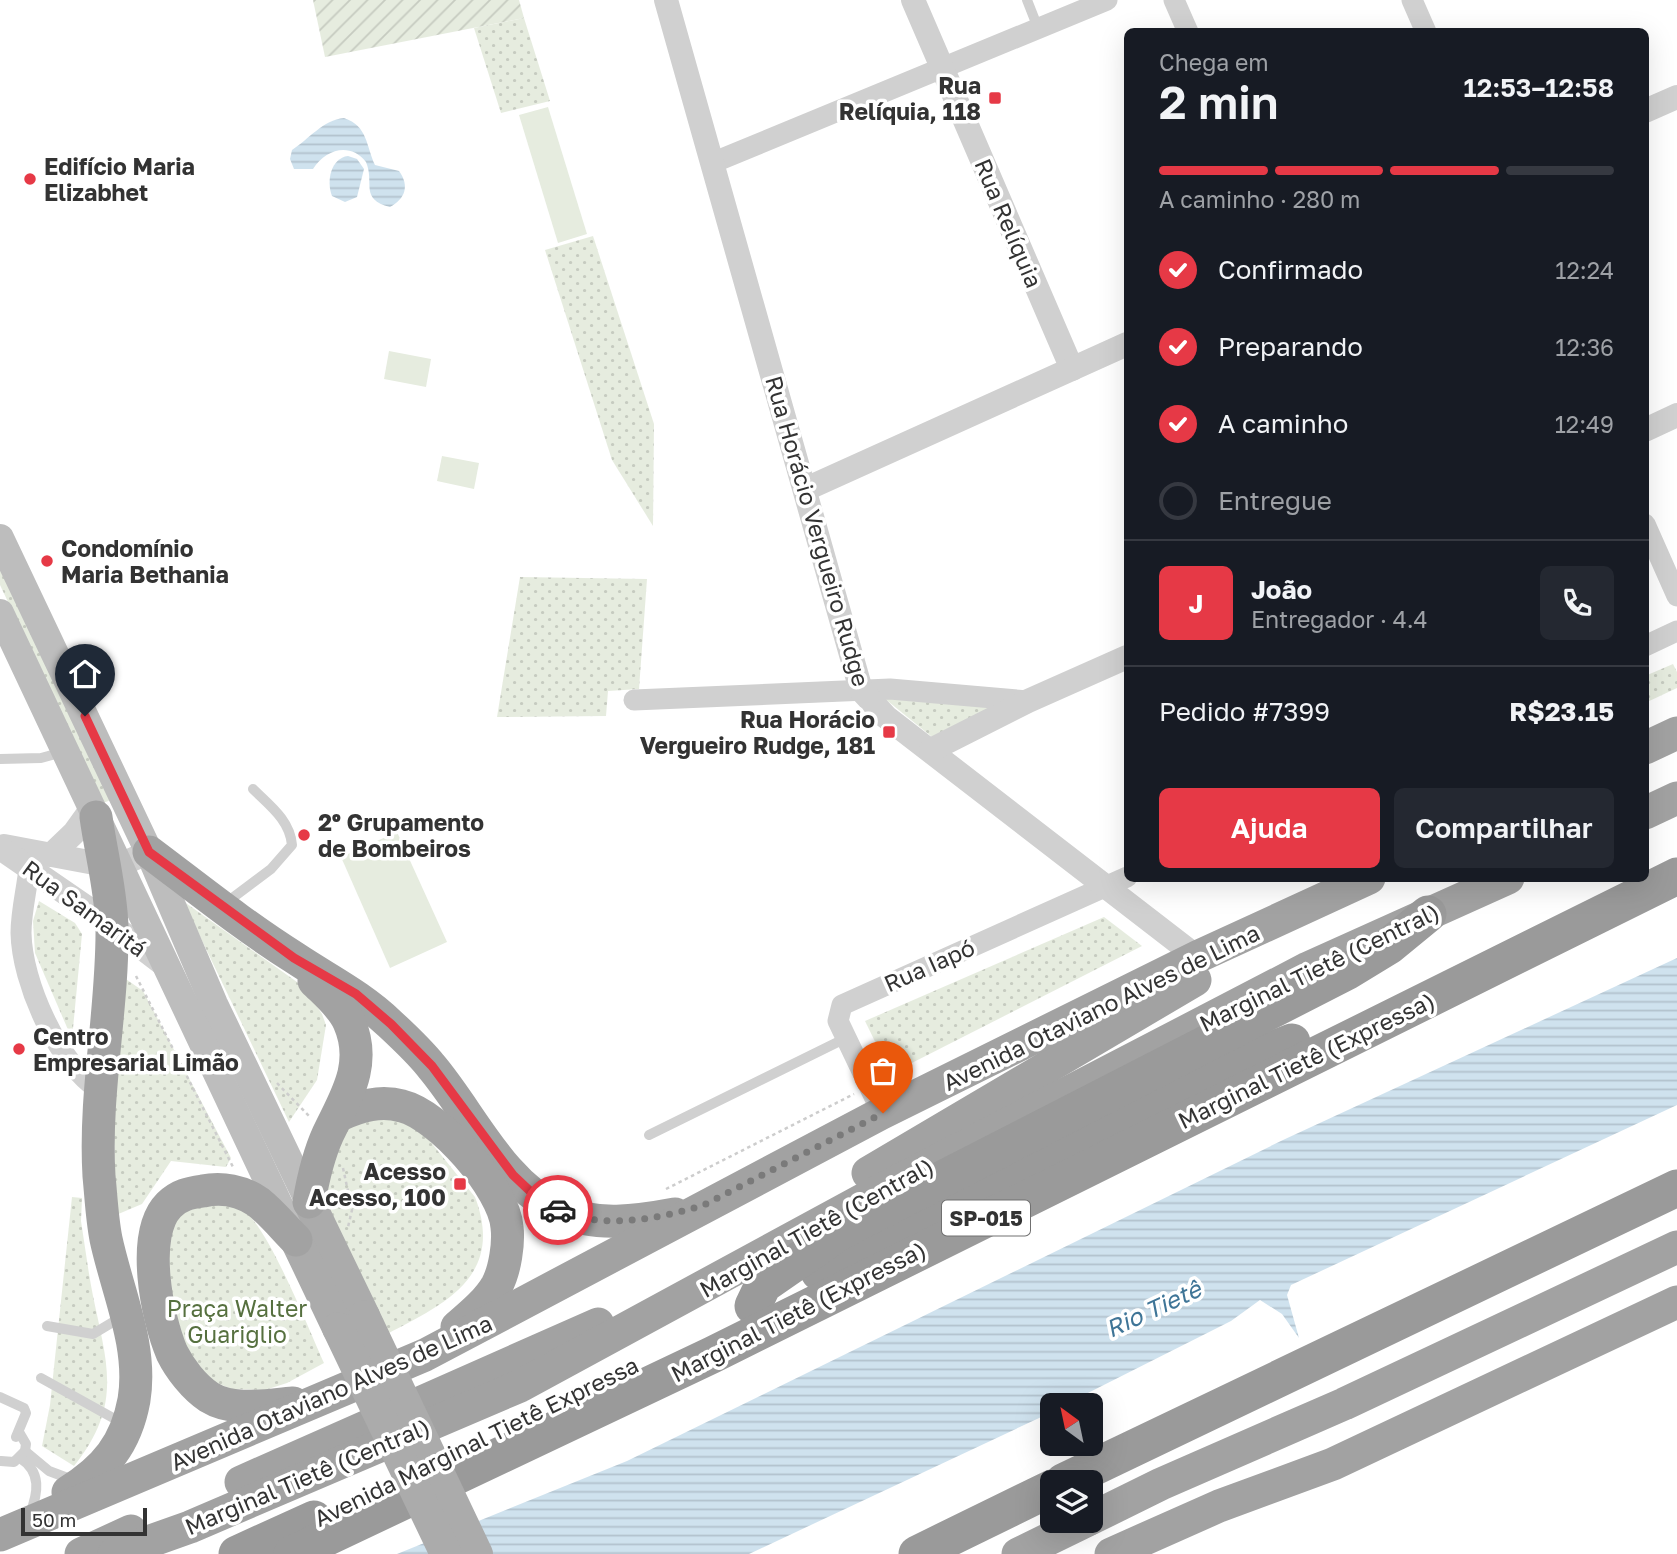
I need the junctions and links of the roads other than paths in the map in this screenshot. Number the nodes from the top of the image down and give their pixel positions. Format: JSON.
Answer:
{"nodes":[{"id":1,"x":666,"y":0,"type":"edge"},
{"id":2,"x":913,"y":0,"type":"edge"},
{"id":3,"x":1027,"y":0,"type":"edge"},
{"id":4,"x":1107,"y":0,"type":"edge"},
{"id":5,"x":1174,"y":0,"type":"edge"},
{"id":6,"x":1412,"y":0,"type":"edge"},
{"id":7,"x":1038,"y":28,"type":"junction"},
{"id":8,"x":1186,"y":28,"type":"edge"},
{"id":9,"x":1424,"y":28,"type":"edge"},
{"id":10,"x":942,"y":67,"type":"junction"},
{"id":11,"x":1677,"y":97,"type":"edge"},
{"id":12,"x":1649,"y":109,"type":"edge"},
{"id":13,"x":712,"y":163,"type":"junction"},
{"id":14,"x":1124,"y":345,"type":"edge"},
{"id":15,"x":1072,"y":369,"type":"junction"},
{"id":16,"x":1677,"y":415,"type":"edge"},
{"id":17,"x":1649,"y":428,"type":"edge"},
{"id":18,"x":806,"y":489,"type":"junction"},
{"id":19,"x":1649,"y":533,"type":"edge"},
{"id":20,"x":0,"y":538,"type":"edge"},
{"id":21,"x":1677,"y":596,"type":"edge"},
{"id":22,"x":0,"y":614,"type":"edge"},
{"id":23,"x":1677,"y":631,"type":"edge"},
{"id":24,"x":1649,"y":644,"type":"edge"},
{"id":25,"x":1124,"y":658,"type":"edge"},
{"id":26,"x":861,"y":690,"type":"junction"},
{"id":27,"x":634,"y":700,"type":"dead end"},
{"id":28,"x":1028,"y":701,"type":"junction"},
{"id":29,"x":1677,"y":733,"type":"edge"},
{"id":30,"x":1649,"y":746,"type":"edge"},
{"id":31,"x":931,"y":750,"type":"junction"},
{"id":32,"x":66,"y":751,"type":"junction"},
{"id":33,"x":0,"y":759,"type":"edge"},
{"id":34,"x":253,"y":789,"type":"dead end"},
{"id":35,"x":1677,"y":798,"type":"edge"},
{"id":36,"x":1649,"y":811,"type":"edge"},
{"id":37,"x":94,"y":812,"type":"junction"},
{"id":38,"x":0,"y":847,"type":"edge"},
{"id":39,"x":51,"y":855,"type":"junction"},
{"id":40,"x":124,"y":861,"type":"junction"},
{"id":41,"x":29,"y":867,"type":"junction"},
{"id":42,"x":1677,"y":876,"type":"edge"},
{"id":43,"x":1116,"y":882,"type":"edge"},
{"id":44,"x":1361,"y":882,"type":"edge"},
{"id":45,"x":1499,"y":882,"type":"edge"},
{"id":46,"x":51,"y":883,"type":"junction"},
{"id":47,"x":221,"y":906,"type":"junction"},
{"id":48,"x":24,"y":909,"type":"junction"},
{"id":49,"x":1428,"y":915,"type":"junction"},
{"id":50,"x":1284,"y":919,"type":"junction"},
{"id":51,"x":112,"y":925,"type":"junction"},
{"id":52,"x":1197,"y":957,"type":"junction"},
{"id":53,"x":294,"y":958,"type":"junction"},
{"id":54,"x":170,"y":970,"type":"junction"},
{"id":55,"x":1438,"y":994,"type":"junction"},
{"id":56,"x":846,"y":1038,"type":"junction"},
{"id":57,"x":99,"y":1090,"type":"junction"},
{"id":58,"x":876,"y":1100,"type":"junction"},
{"id":59,"x":340,"y":1115,"type":"junction"},
{"id":60,"x":649,"y":1135,"type":"dead end"},
{"id":61,"x":1677,"y":1188,"type":"edge"},
{"id":62,"x":309,"y":1202,"type":"junction"},
{"id":63,"x":704,"y":1205,"type":"junction"},
{"id":64,"x":296,"y":1240,"type":"junction"},
{"id":65,"x":1677,"y":1247,"type":"edge"},
{"id":66,"x":1677,"y":1302,"type":"edge"},
{"id":67,"x":754,"y":1306,"type":"junction"},
{"id":68,"x":125,"y":1314,"type":"junction"},
{"id":69,"x":351,"y":1322,"type":"junction"},
{"id":70,"x":47,"y":1326,"type":"dead end"},
{"id":71,"x":425,"y":1355,"type":"junction"},
{"id":72,"x":41,"y":1378,"type":"dead end"},
{"id":73,"x":0,"y":1397,"type":"edge"},
{"id":74,"x":320,"y":1401,"type":"junction"},
{"id":75,"x":126,"y":1426,"type":"junction"},
{"id":76,"x":23,"y":1455,"type":"junction"},
{"id":77,"x":2,"y":1461,"type":"edge"},
{"id":78,"x":1088,"y":1470,"type":"edge"},
{"id":79,"x":83,"y":1483,"type":"junction"},
{"id":80,"x":1040,"y":1494,"type":"edge"},
{"id":81,"x":1103,"y":1513,"type":"edge"},
{"id":82,"x":29,"y":1515,"type":"junction"},
{"id":83,"x":1061,"y":1533,"type":"edge"},
{"id":84,"x":0,"y":1534,"type":"edge"},
{"id":85,"x":81,"y":1554,"type":"edge"},
{"id":86,"x":114,"y":1554,"type":"edge"},
{"id":87,"x":237,"y":1554,"type":"edge"},
{"id":88,"x":292,"y":1554,"type":"edge"},
{"id":89,"x":446,"y":1554,"type":"edge"},
{"id":90,"x":477,"y":1554,"type":"edge"},
{"id":91,"x":917,"y":1554,"type":"edge"},
{"id":92,"x":1018,"y":1554,"type":"edge"},
{"id":93,"x":1111,"y":1554,"type":"edge"}],
"edges":[{"from":1,"to":13,"type":"street","name":"Rua Horácio Vergueiro Rudge"},
{"from":2,"to":10,"type":"street","name":"Rua Relíquia"},
{"from":3,"to":7,"type":"lane"},
{"from":4,"to":7,"type":"street"},
{"from":5,"to":8,"type":"street"},
{"from":6,"to":9,"type":"street"},
{"from":7,"to":10,"type":"street"},
{"from":10,"to":13,"type":"street"},
{"from":10,"to":15,"type":"street","name":"Rua Relíquia"},
{"from":11,"to":12,"type":"street"},
{"from":13,"to":18,"type":"street","name":"Rua Horácio Vergueiro Rudge"},
{"from":14,"to":15,"type":"street"},
{"from":15,"to":18,"type":"street"},
{"from":16,"to":17,"type":"street"},
{"from":18,"to":26,"type":"street","name":"Rua Horácio Vergueiro Rudge"},
{"from":19,"to":21,"type":"street"},
{"from":20,"to":40,"type":"main road"},
{"from":22,"to":32,"type":"main road"},
{"from":23,"to":24,"type":"street"},
{"from":25,"to":28,"type":"street"},
{"from":26,"to":27,"type":"street"},
{"from":26,"to":28,"type":"street"},
{"from":26,"to":31,"type":"street","name":"Rua Horácio Vergueiro Rudge"},
{"from":28,"to":31,"type":"street"},
{"from":29,"to":30,"type":"highway"},
{"from":31,"to":43,"type":"street","name":"Rua Horácio Vergueiro Rudge"},
{"from":32,"to":33,"type":"lane"},
{"from":32,"to":37,"type":"main road"},
{"from":34,"to":47,"type":"lane"},
{"from":35,"to":36,"type":"highway"},
{"from":37,"to":39,"type":"street"},
{"from":37,"to":40,"type":"highway"},
{"from":38,"to":39,"type":"street","name":"Rua Samaritá"},
{"from":38,"to":41,"type":"street","name":"Rua Samaritá"},
{"from":39,"to":40,"type":"street","name":"Rua Samaritá"},
{"from":40,"to":47,"type":"highway"},
{"from":40,"to":51,"type":"highway"},
{"from":40,"to":54,"type":"main road"},
{"from":40,"to":62,"type":"main road"},
{"from":41,"to":46,"type":"street","name":"Rua Samaritá"},
{"from":41,"to":48,"type":"street"},
{"from":42,"to":55,"type":"highway","name":"Marginal Tietê (Expressa)","number":"SP-015"},
{"from":43,"to":52,"type":"street","name":"Rua Horácio Vergueiro Rudge"},
{"from":43,"to":56,"type":"street","name":"Rua Iapó"},
{"from":44,"to":50,"type":"highway","name":"Avenida Otaviano Alves de Lima"},
{"from":45,"to":49,"type":"highway","name":"Marginal Tietê (Central)"},
{"from":46,"to":48,"type":"street"},
{"from":46,"to":51,"type":"street","name":"Rua Samaritá"},
{"from":47,"to":53,"type":"highway"},
{"from":48,"to":57,"type":"street"},
{"from":49,"to":67,"type":"highway"},
{"from":49,"to":86,"type":"highway","name":"Marginal Tietê (Central)"},
{"from":50,"to":52,"type":"highway","name":"Avenida Otaviano Alves de Lima"},
{"from":50,"to":85,"type":"highway"},
{"from":51,"to":54,"type":"street","name":"Rua Samaritá"},
{"from":51,"to":57,"type":"highway"},
{"from":52,"to":58,"type":"highway","name":"Avenida Otaviano Alves de Lima"},
{"from":53,"to":59,"type":"highway"},
{"from":53,"to":63,"type":"highway"},
{"from":54,"to":64,"type":"main road"},
{"from":55,"to":67,"type":"highway","name":"Avenida Marginal Tietê Expressa","number":"SP-015"},
{"from":55,"to":88,"type":"highway","name":"Marginal Tietê (Expressa)","number":"SP-015"},
{"from":56,"to":58,"type":"street","name":"Rua Iapó"},
{"from":56,"to":60,"type":"lane"},
{"from":57,"to":68,"type":"highway"},
{"from":58,"to":63,"type":"highway","name":"Avenida Otaviano Alves de Lima"},
{"from":59,"to":62,"type":"highway"},
{"from":59,"to":71,"type":"highway"},
{"from":61,"to":78,"type":"highway"},
{"from":62,"to":69,"type":"main road"},
{"from":63,"to":71,"type":"highway","name":"Avenida Otaviano Alves de Lima"},
{"from":64,"to":69,"type":"main road"},
{"from":64,"to":74,"type":"highway"},
{"from":65,"to":81,"type":"highway"},
{"from":66,"to":93,"type":"highway"},
{"from":67,"to":87,"type":"highway","name":"Avenida Marginal Tietê Expressa","number":"SP-015"},
{"from":68,"to":70,"type":"lane"},
{"from":68,"to":75,"type":"highway"},
{"from":69,"to":89,"type":"main road","bridge":true},
{"from":69,"to":90,"type":"main road","bridge":true},
{"from":71,"to":74,"type":"highway","name":"Avenida Otaviano Alves de Lima"},
{"from":72,"to":75,"type":"lane"},
{"from":73,"to":76,"type":"lane"},
{"from":74,"to":84,"type":"highway","name":"Avenida Otaviano Alves de Lima"},
{"from":75,"to":79,"type":"highway"},
{"from":76,"to":77,"type":"lane"},
{"from":76,"to":79,"type":"lane"},
{"from":76,"to":82,"type":"lane"},
{"from":79,"to":82,"type":"highway"},
{"from":80,"to":91,"type":"highway"},
{"from":82,"to":84,"type":"highway"},
{"from":83,"to":92,"type":"highway"}]}
